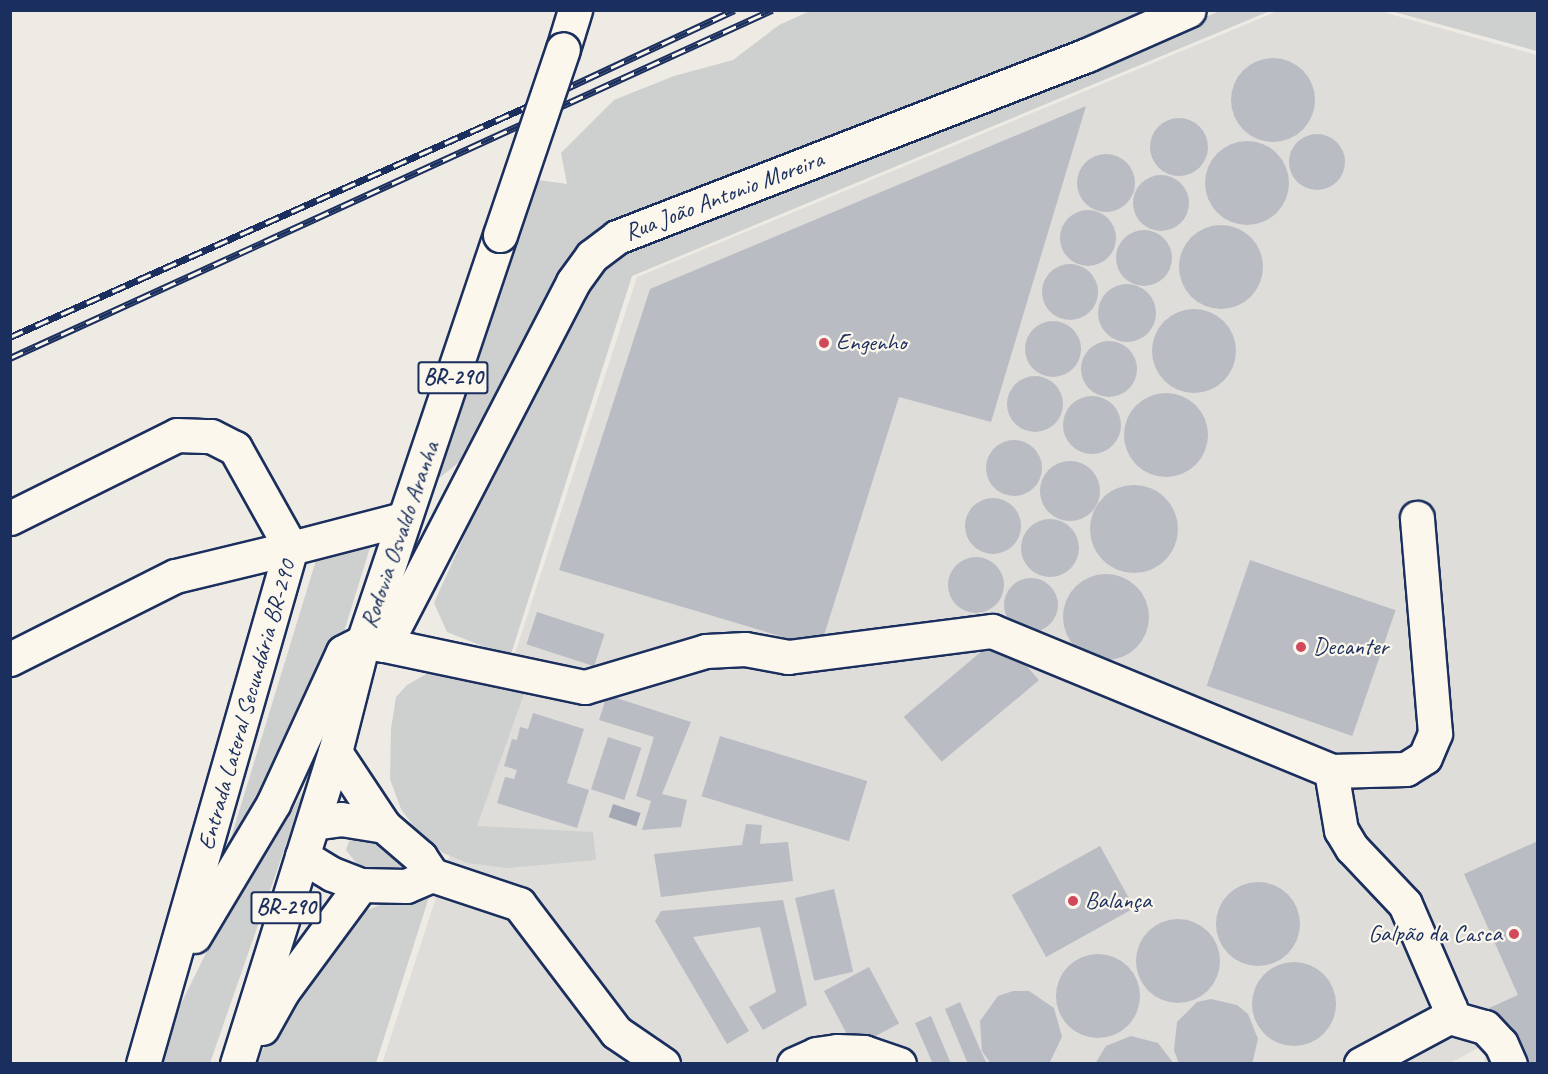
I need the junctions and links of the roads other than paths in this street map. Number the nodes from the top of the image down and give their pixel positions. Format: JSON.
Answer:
{"nodes":[{"id":1,"x":575,"y":10,"type":"edge"},
{"id":2,"x":1189,"y":10,"type":"edge"},
{"id":3,"x":458,"y":508,"type":"junction"},
{"id":4,"x":10,"y":518,"type":"edge"},
{"id":5,"x":1417,"y":518,"type":"dead end"},
{"id":6,"x":403,"y":519,"type":"junction"},
{"id":7,"x":291,"y":548,"type":"junction"},
{"id":8,"x":374,"y":644,"type":"junction"},
{"id":9,"x":10,"y":659,"type":"edge"},
{"id":10,"x":335,"y":752,"type":"junction"},
{"id":11,"x":1331,"y":771,"type":"junction"},
{"id":12,"x":313,"y":823,"type":"junction"},
{"id":13,"x":384,"y":826,"type":"junction"},
{"id":14,"x":302,"y":856,"type":"junction"},
{"id":15,"x":432,"y":875,"type":"junction"},
{"id":16,"x":361,"y":885,"type":"junction"},
{"id":17,"x":172,"y":973,"type":"junction"},
{"id":18,"x":1449,"y":1017,"type":"junction"},
{"id":19,"x":143,"y":1064,"type":"edge"},
{"id":20,"x":237,"y":1064,"type":"edge"},
{"id":21,"x":242,"y":1064,"type":"edge"},
{"id":22,"x":663,"y":1064,"type":"edge"},
{"id":23,"x":794,"y":1064,"type":"edge"},
{"id":24,"x":899,"y":1064,"type":"edge"},
{"id":25,"x":1361,"y":1064,"type":"edge"},
{"id":26,"x":1510,"y":1064,"type":"edge"}],
"edges":[{"from":1,"to":6,"type":"main road","name":"Rodovia Osvaldo Aranha","number":"BR-290","bridge":true},
{"from":2,"to":3,"type":"main road","name":"Rua João Antonio Moreira"},
{"from":3,"to":6,"type":"main road","name":"Entrada Lateral Secundária BR-290"},
{"from":3,"to":8,"type":"main road","name":"Rua João Antonio Moreira"},
{"from":4,"to":7,"type":"main road"},
{"from":5,"to":11,"type":"main road"},
{"from":6,"to":7,"type":"main road","name":"Entrada Lateral Secundária BR-290"},
{"from":6,"to":8,"type":"main road","name":"Rodovia Osvaldo Aranha","number":"BR-290"},
{"from":7,"to":9,"type":"main road"},
{"from":7,"to":17,"type":"main road","name":"Entrada Lateral Secundária BR-290"},
{"from":8,"to":10,"type":"main road","name":"Rodovia Osvaldo Aranha","number":"BR-290"},
{"from":8,"to":11,"type":"main road"},
{"from":8,"to":17,"type":"main road","name":"Entrada Lateral Secundária BR-290"},
{"from":10,"to":12,"type":"main road","name":"Rodovia Osvaldo Aranha","number":"BR-290"},
{"from":10,"to":13,"type":"main road"},
{"from":11,"to":18,"type":"main road"},
{"from":12,"to":13,"type":"main road"},
{"from":12,"to":14,"type":"main road","name":"Rodovia Osvaldo Aranha","number":"BR-290"},
{"from":13,"to":15,"type":"main road"},
{"from":14,"to":16,"type":"main road"},
{"from":14,"to":20,"type":"main road","name":"Rodovia Osvaldo Aranha","number":"BR-290"},
{"from":15,"to":16,"type":"main road"},
{"from":15,"to":22,"type":"main road"},
{"from":16,"to":21,"type":"main road"},
{"from":17,"to":19,"type":"main road","name":"Entrada Lateral Secundária BR-290"},
{"from":18,"to":25,"type":"main road"},
{"from":18,"to":26,"type":"main road"},
{"from":23,"to":24,"type":"main road"}]}
